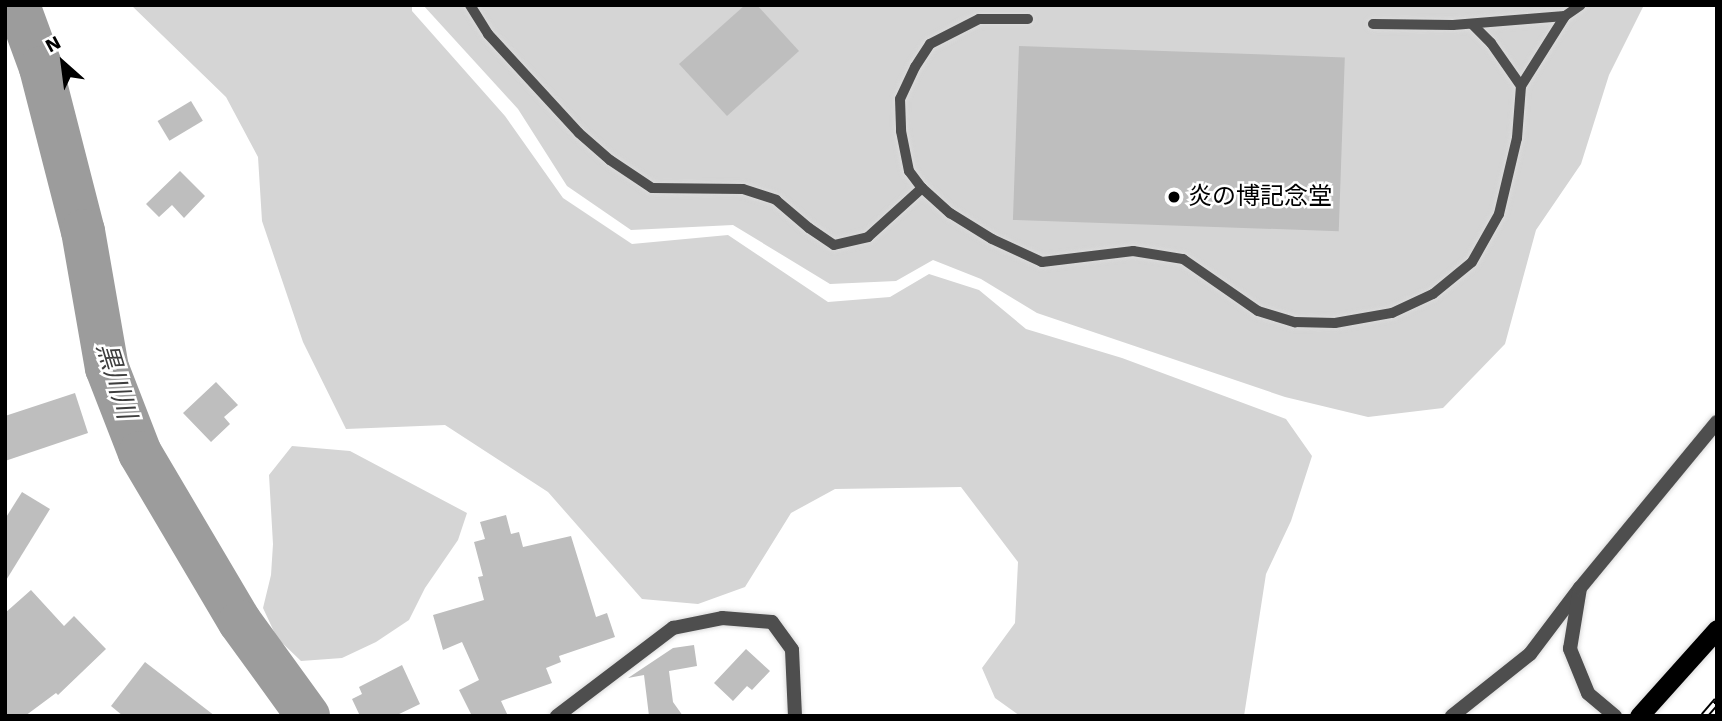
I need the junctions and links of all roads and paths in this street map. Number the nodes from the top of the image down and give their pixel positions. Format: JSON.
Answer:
{"nodes":[{"id":1,"x":470,"y":5,"type":"edge"},
{"id":2,"x":1581,"y":5,"type":"edge"},
{"id":3,"x":1565,"y":16,"type":"junction"},
{"id":4,"x":1028,"y":19,"type":"dead end"},
{"id":5,"x":1373,"y":24,"type":"dead end"},
{"id":6,"x":1472,"y":24,"type":"junction"},
{"id":7,"x":1521,"y":86,"type":"junction"},
{"id":8,"x":922,"y":188,"type":"junction"},
{"id":9,"x":1717,"y":422,"type":"edge"},
{"id":10,"x":1580,"y":588,"type":"junction"},
{"id":11,"x":1717,"y":629,"type":"edge"},
{"id":12,"x":792,"y":714,"type":"edge"},
{"id":13,"x":557,"y":716,"type":"edge"},
{"id":14,"x":1452,"y":716,"type":"edge"},
{"id":15,"x":1615,"y":716,"type":"edge"},
{"id":16,"x":1639,"y":716,"type":"edge"}],
"edges":[{"from":1,"to":8,"type":"lane"},
{"from":2,"to":3,"type":"lane"},
{"from":3,"to":6,"type":"lane"},
{"from":3,"to":7,"type":"lane"},
{"from":4,"to":8,"type":"lane"},
{"from":5,"to":6,"type":"lane"},
{"from":6,"to":7,"type":"lane"},
{"from":7,"to":8,"type":"lane"},
{"from":9,"to":10,"type":"street"},
{"from":10,"to":14,"type":"street"},
{"from":10,"to":15,"type":"street"},
{"from":11,"to":16,"type":"highway"},
{"from":12,"to":13,"type":"street"}]}
